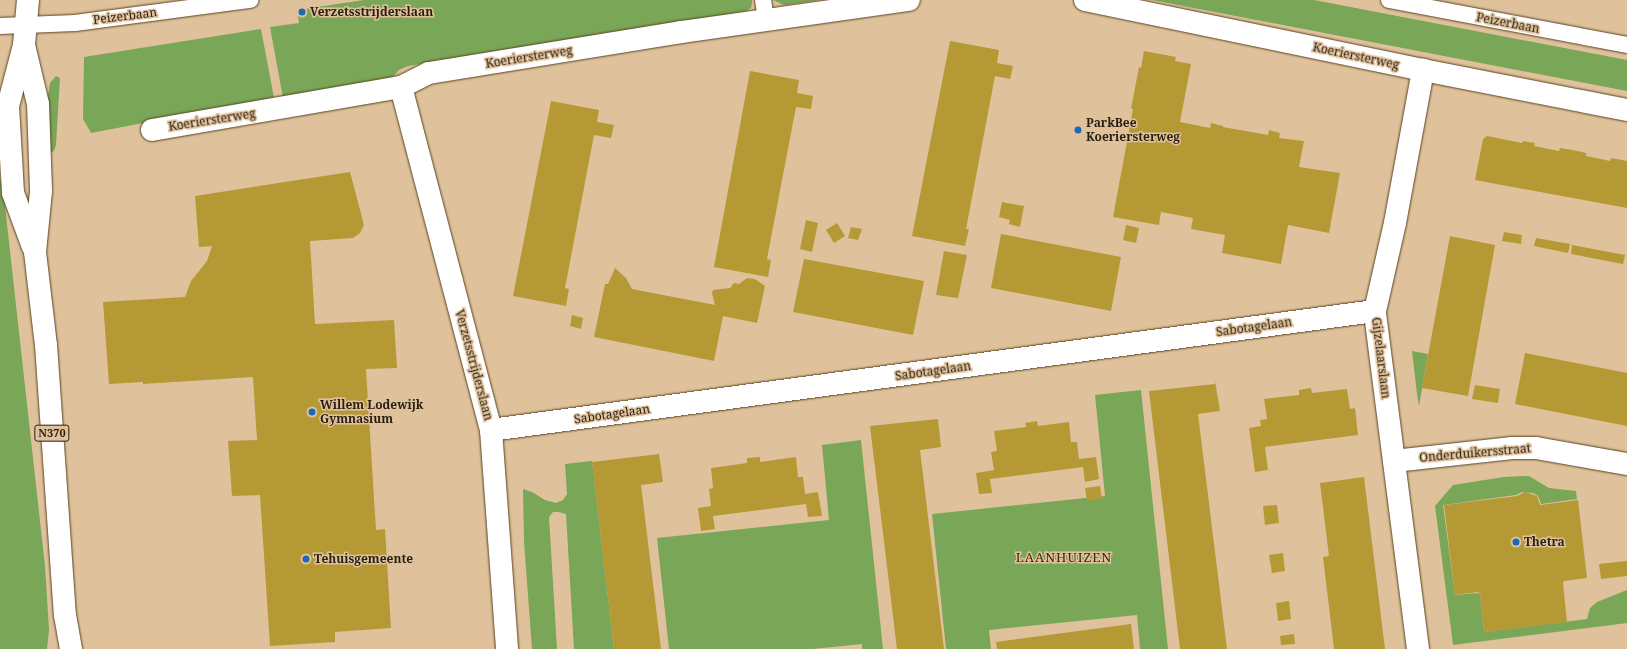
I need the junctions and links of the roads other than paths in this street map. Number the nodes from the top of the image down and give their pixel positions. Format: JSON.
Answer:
{"nodes":[{"id":1,"x":28,"y":0,"type":"edge"},
{"id":2,"x":250,"y":0,"type":"edge"},
{"id":3,"x":909,"y":0,"type":"edge"},
{"id":4,"x":1085,"y":0,"type":"edge"},
{"id":5,"x":1389,"y":0,"type":"edge"},
{"id":6,"x":764,"y":10,"type":"edge"},
{"id":7,"x":0,"y":26,"type":"edge"},
{"id":8,"x":25,"y":35,"type":"junction"},
{"id":9,"x":1627,"y":45,"type":"edge"},
{"id":10,"x":1423,"y":70,"type":"junction"},
{"id":11,"x":401,"y":87,"type":"junction"},
{"id":12,"x":1627,"y":110,"type":"edge"},
{"id":13,"x":152,"y":130,"type":"dead end"},
{"id":14,"x":35,"y":252,"type":"junction"},
{"id":15,"x":1375,"y":311,"type":"junction"},
{"id":16,"x":492,"y":430,"type":"junction"},
{"id":17,"x":1394,"y":461,"type":"junction"},
{"id":18,"x":1627,"y":464,"type":"edge"},
{"id":19,"x":65,"y":615,"type":"junction"},
{"id":20,"x":58,"y":649,"type":"edge"},
{"id":21,"x":71,"y":649,"type":"edge"},
{"id":22,"x":506,"y":649,"type":"edge"},
{"id":23,"x":1418,"y":649,"type":"edge"}],
"edges":[{"from":1,"to":8,"type":"main road"},
{"from":2,"to":8,"type":"lane","name":"Peizerbaan"},
{"from":3,"to":6,"type":"main road","name":"Koeriersterweg"},
{"from":4,"to":10,"type":"main road","name":"Koeriersterweg"},
{"from":5,"to":9,"type":"lane","name":"Peizerbaan"},
{"from":6,"to":11,"type":"main road","name":"Koeriersterweg"},
{"from":7,"to":8,"type":"lane","name":"Peizerbaan"},
{"from":8,"to":14,"type":"main road","number":"N370"},
{"from":8,"to":14,"type":"main road","number":"N370"},
{"from":10,"to":12,"type":"main road","name":"Koeriersterweg"},
{"from":10,"to":15,"type":"main road","name":"Gijzelaarslaan"},
{"from":11,"to":13,"type":"main road","name":"Koeriersterweg"},
{"from":11,"to":16,"type":"main road","name":"Verzetsstrijderslaan"},
{"from":14,"to":19,"type":"main road","number":"N370"},
{"from":15,"to":16,"type":"main road","name":"Sabotagelaan"},
{"from":15,"to":17,"type":"main road","name":"Gijzelaarslaan"},
{"from":16,"to":22,"type":"main road","name":"Verzetsstrijderslaan"},
{"from":17,"to":18,"type":"main road","name":"Onderduikersstraat"},
{"from":17,"to":23,"type":"main road","name":"Gijzelaarslaan"},
{"from":19,"to":20,"type":"main road","number":"N370"},
{"from":19,"to":21,"type":"main road","number":"N370"}]}
